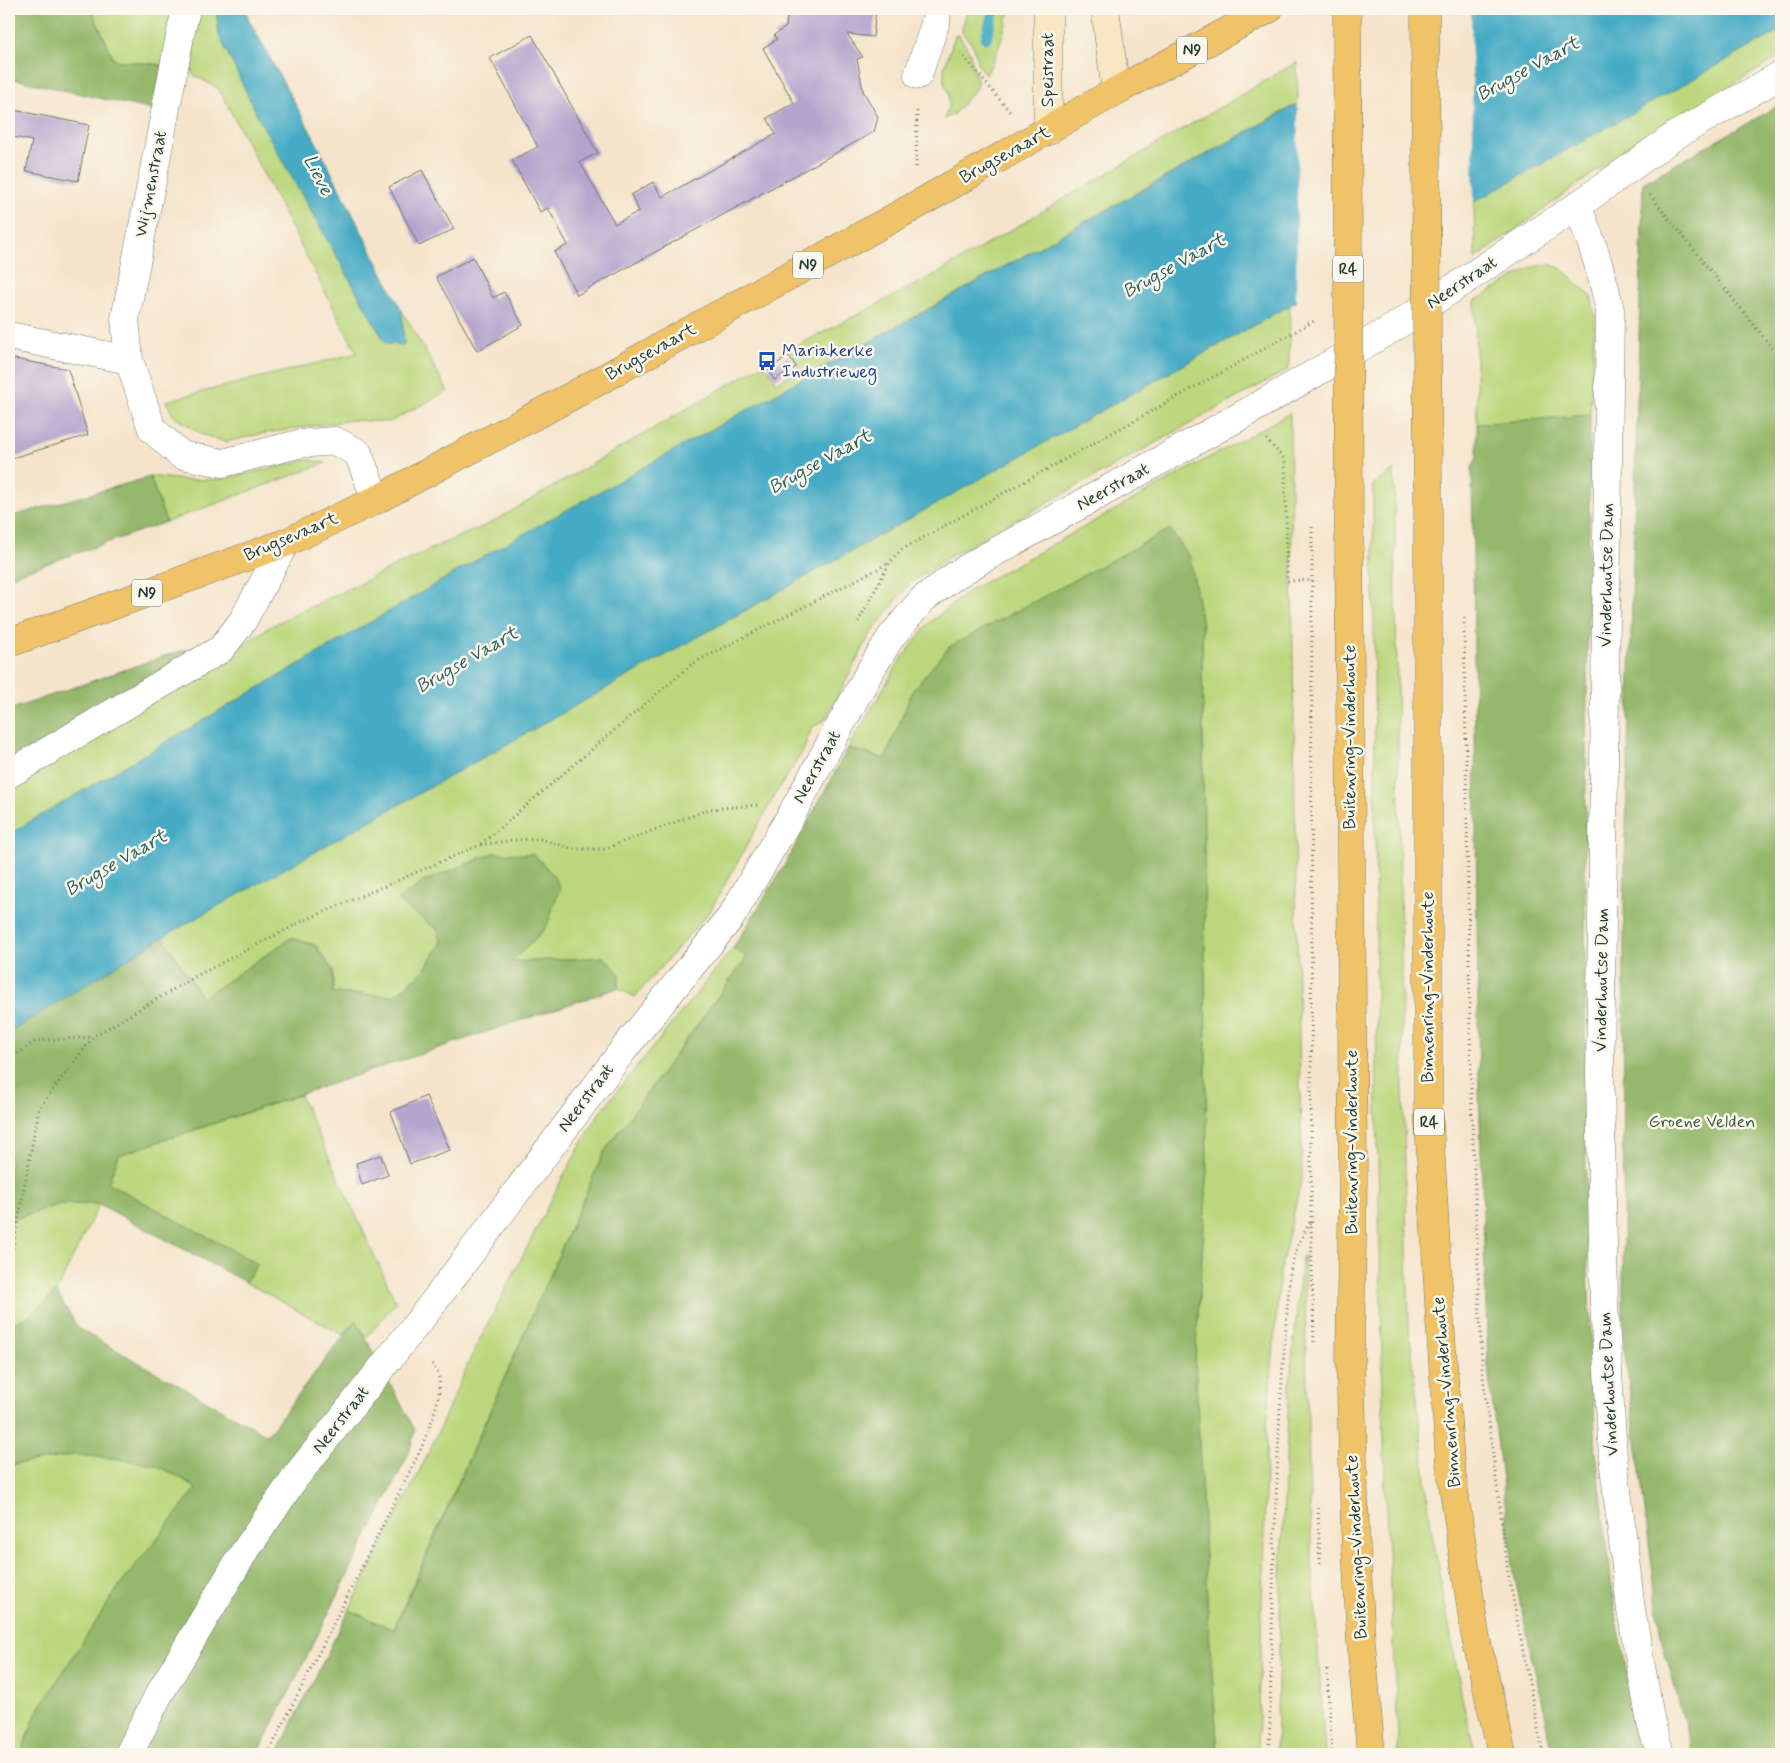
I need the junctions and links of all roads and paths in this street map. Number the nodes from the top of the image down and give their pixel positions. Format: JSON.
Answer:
{"nodes":[{"id":1,"x":186,"y":9,"type":"edge"},
{"id":2,"x":1048,"y":9,"type":"edge"},
{"id":3,"x":1106,"y":9,"type":"edge"},
{"id":4,"x":1269,"y":9,"type":"edge"},
{"id":5,"x":1347,"y":9,"type":"edge"},
{"id":6,"x":1425,"y":9,"type":"edge"},
{"id":7,"x":937,"y":15,"type":"edge"},
{"id":8,"x":1781,"y":74,"type":"edge"},
{"id":9,"x":918,"y":75,"type":"joint"},
{"id":10,"x":1116,"y":91,"type":"junction"},
{"id":11,"x":1041,"y":135,"type":"junction"},
{"id":12,"x":1629,"y":169,"type":"junction"},
{"id":13,"x":915,"y":206,"type":"junction"},
{"id":14,"x":1577,"y":206,"type":"junction"},
{"id":15,"x":9,"y":336,"type":"edge"},
{"id":16,"x":1781,"y":358,"type":"edge"},
{"id":17,"x":129,"y":360,"type":"junction"},
{"id":18,"x":1285,"y":460,"type":"dead end"},
{"id":19,"x":376,"y":500,"type":"junction"},
{"id":20,"x":285,"y":542,"type":"junction"},
{"id":21,"x":1312,"y":551,"type":"dead end"},
{"id":22,"x":890,"y":562,"type":"dead end"},
{"id":23,"x":1312,"y":580,"type":"junction"},
{"id":24,"x":1465,"y":623,"type":"dead end"},
{"id":25,"x":9,"y":644,"type":"edge"},
{"id":26,"x":9,"y":774,"type":"edge"},
{"id":27,"x":790,"y":817,"type":"junction"},
{"id":28,"x":480,"y":845,"type":"junction"},
{"id":29,"x":94,"y":1036,"type":"junction"},
{"id":30,"x":9,"y":1059,"type":"edge"},
{"id":31,"x":10,"y":1263,"type":"dead end"},
{"id":32,"x":406,"y":1338,"type":"junction"},
{"id":33,"x":129,"y":1754,"type":"edge"},
{"id":34,"x":268,"y":1754,"type":"edge"},
{"id":35,"x":1269,"y":1754,"type":"edge"},
{"id":36,"x":1371,"y":1754,"type":"edge"},
{"id":37,"x":1502,"y":1754,"type":"edge"},
{"id":38,"x":1544,"y":1754,"type":"edge"},
{"id":39,"x":1660,"y":1754,"type":"edge"}],
"edges":[{"from":1,"to":17,"type":"street","name":"Wijmenstraat"},
{"from":2,"to":11,"type":"street","name":"Speistraat"},
{"from":3,"to":10,"type":"street"},
{"from":4,"to":10,"type":"main road","name":"Brugsevaart","number":"N9"},
{"from":5,"to":36,"type":"main road","name":"Buitenring-Vinderhoute","number":"R4","bridge":true},
{"from":6,"to":37,"type":"main road","name":"Binnenring-Vinderhoute","number":"R4","bridge":true},
{"from":7,"to":9,"type":"street"},
{"from":7,"to":11,"type":"path"},
{"from":8,"to":12,"type":"street","name":"Neerstraat"},
{"from":9,"to":13,"type":"path"},
{"from":10,"to":11,"type":"main road","name":"Brugsevaart","number":"N9"},
{"from":11,"to":13,"type":"main road","name":"Brugsevaart","number":"N9"},
{"from":12,"to":14,"type":"street","name":"Neerstraat"},
{"from":12,"to":16,"type":"path"},
{"from":13,"to":19,"type":"main road","name":"Brugsevaart","number":"N9"},
{"from":14,"to":27,"type":"street","name":"Neerstraat"},
{"from":14,"to":39,"type":"street","name":"Vinderhoutse Dam"},
{"from":15,"to":17,"type":"street"},
{"from":17,"to":19,"type":"street","name":"Wijmenstraat"},
{"from":18,"to":23,"type":"path"},
{"from":19,"to":20,"type":"main road","name":"Brugsevaart","number":"N9"},
{"from":20,"to":25,"type":"main road","name":"Brugsevaart","number":"N9"},
{"from":20,"to":26,"type":"street"},
{"from":21,"to":23,"type":"path"},
{"from":22,"to":28,"type":"path"},
{"from":23,"to":35,"type":"path"},
{"from":24,"to":38,"type":"path"},
{"from":27,"to":28,"type":"path"},
{"from":27,"to":32,"type":"street","name":"Neerstraat"},
{"from":28,"to":29,"type":"path"},
{"from":29,"to":30,"type":"path"},
{"from":29,"to":31,"type":"path"},
{"from":32,"to":33,"type":"street","name":"Neerstraat"},
{"from":32,"to":34,"type":"path"}]}
